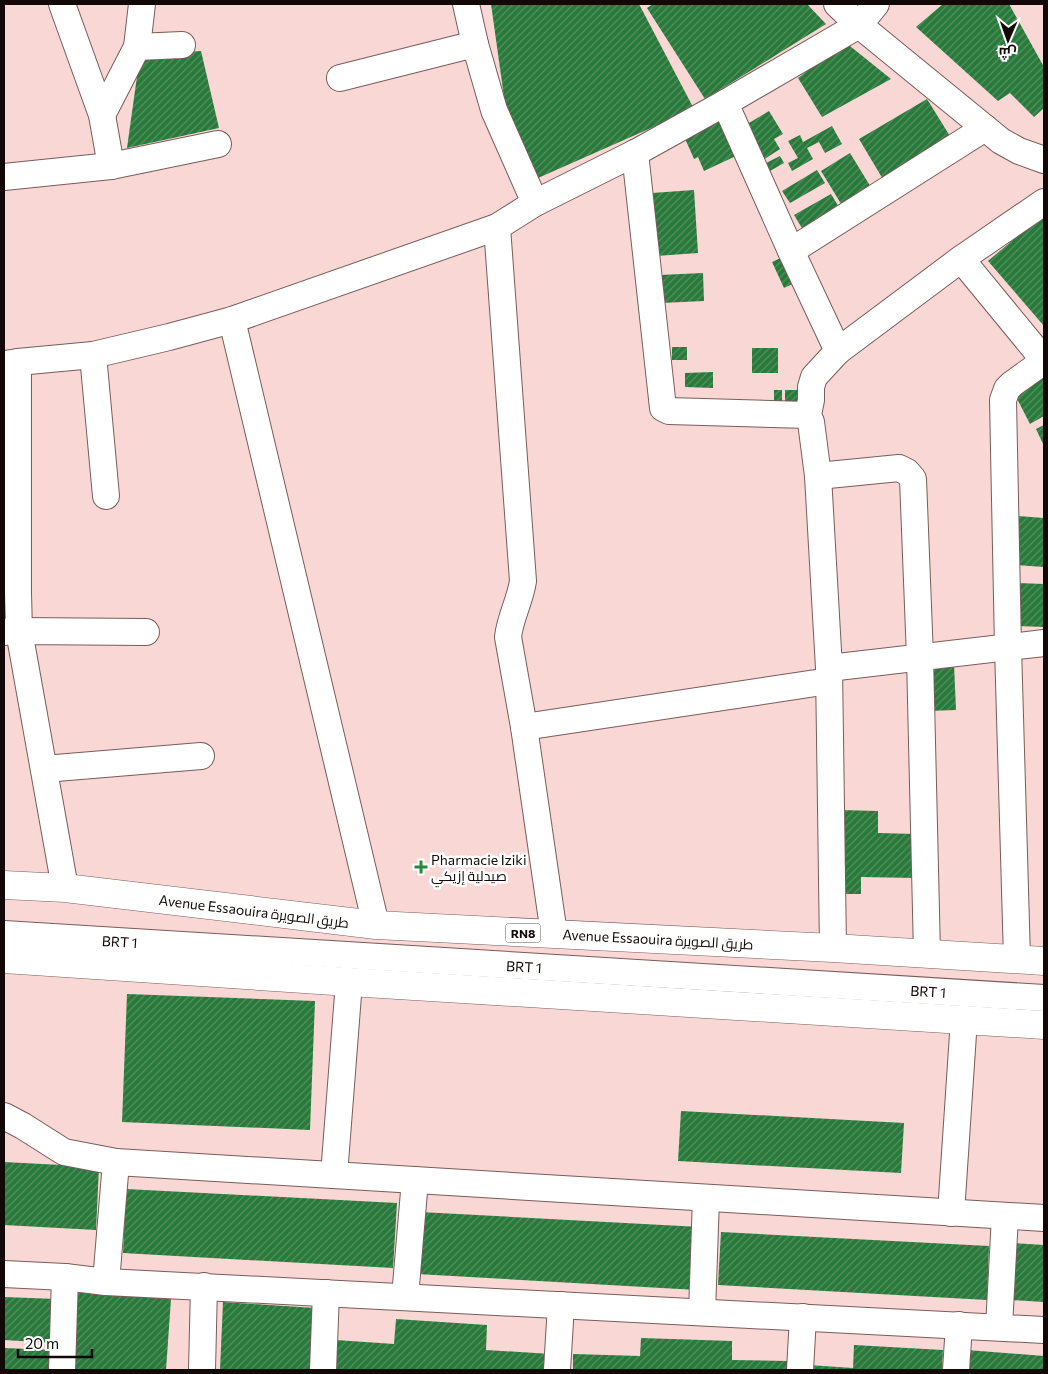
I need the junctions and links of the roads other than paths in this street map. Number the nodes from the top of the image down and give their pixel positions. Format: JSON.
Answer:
{"nodes":[{"id":1,"x":62,"y":4,"type":"edge"},
{"id":2,"x":142,"y":4,"type":"edge"},
{"id":3,"x":466,"y":4,"type":"edge"},
{"id":4,"x":837,"y":4,"type":"edge"},
{"id":5,"x":876,"y":4,"type":"edge"},
{"id":6,"x":859,"y":25,"type":"junction"},
{"id":7,"x":476,"y":44,"type":"junction"},
{"id":8,"x":182,"y":45,"type":"dead end"},
{"id":9,"x":138,"y":48,"type":"junction"},
{"id":10,"x":340,"y":78,"type":"dead end"},
{"id":11,"x":725,"y":103,"type":"junction"},
{"id":12,"x":102,"y":115,"type":"junction"},
{"id":13,"x":985,"y":128,"type":"junction"},
{"id":14,"x":218,"y":144,"type":"dead end"},
{"id":15,"x":635,"y":153,"type":"junction"},
{"id":16,"x":1044,"y":160,"type":"edge"},
{"id":17,"x":111,"y":166,"type":"junction"},
{"id":18,"x":4,"y":177,"type":"edge"},
{"id":19,"x":1044,"y":202,"type":"edge"},
{"id":20,"x":535,"y":203,"type":"junction"},
{"id":21,"x":497,"y":227,"type":"junction"},
{"id":22,"x":791,"y":251,"type":"junction"},
{"id":23,"x":961,"y":259,"type":"junction"},
{"id":24,"x":232,"y":320,"type":"junction"},
{"id":25,"x":838,"y":351,"type":"junction"},
{"id":26,"x":92,"y":355,"type":"junction"},
{"id":27,"x":1044,"y":361,"type":"edge"},
{"id":28,"x":11,"y":363,"type":"edge"},
{"id":29,"x":808,"y":415,"type":"junction"},
{"id":30,"x":818,"y":476,"type":"junction"},
{"id":31,"x":106,"y":496,"type":"dead end"},
{"id":32,"x":12,"y":631,"type":"edge"},
{"id":33,"x":146,"y":632,"type":"dead end"},
{"id":34,"x":1044,"y":643,"type":"edge"},
{"id":35,"x":1008,"y":647,"type":"junction"},
{"id":36,"x":920,"y":657,"type":"junction"},
{"id":37,"x":829,"y":675,"type":"junction"},
{"id":38,"x":524,"y":727,"type":"junction"},
{"id":39,"x":201,"y":756,"type":"dead end"},
{"id":40,"x":44,"y":769,"type":"junction"},
{"id":41,"x":4,"y":885,"type":"edge"},
{"id":42,"x":65,"y":888,"type":"junction"},
{"id":43,"x":376,"y":925,"type":"junction"},
{"id":44,"x":4,"y":934,"type":"edge"},
{"id":45,"x":554,"y":934,"type":"junction"},
{"id":46,"x":833,"y":948,"type":"junction"},
{"id":47,"x":927,"y":954,"type":"junction"},
{"id":48,"x":4,"y":959,"type":"edge"},
{"id":49,"x":1017,"y":959,"type":"junction"},
{"id":50,"x":1044,"y":961,"type":"edge"},
{"id":51,"x":349,"y":982,"type":"junction"},
{"id":52,"x":1044,"y":998,"type":"edge"},
{"id":53,"x":964,"y":1019,"type":"junction"},
{"id":54,"x":1044,"y":1025,"type":"edge"},
{"id":55,"x":4,"y":1116,"type":"edge"},
{"id":56,"x":116,"y":1162,"type":"junction"},
{"id":57,"x":334,"y":1175,"type":"junction"},
{"id":58,"x":415,"y":1180,"type":"junction"},
{"id":59,"x":706,"y":1198,"type":"junction"},
{"id":60,"x":952,"y":1213,"type":"junction"},
{"id":61,"x":1005,"y":1216,"type":"junction"},
{"id":62,"x":1044,"y":1218,"type":"edge"},
{"id":63,"x":4,"y":1274,"type":"edge"},
{"id":64,"x":65,"y":1277,"type":"junction"},
{"id":65,"x":106,"y":1282,"type":"junction"},
{"id":66,"x":204,"y":1286,"type":"junction"},
{"id":67,"x":326,"y":1294,"type":"junction"},
{"id":68,"x":405,"y":1298,"type":"junction"},
{"id":69,"x":561,"y":1305,"type":"junction"},
{"id":70,"x":702,"y":1312,"type":"junction"},
{"id":71,"x":803,"y":1317,"type":"junction"},
{"id":72,"x":959,"y":1326,"type":"junction"},
{"id":73,"x":999,"y":1327,"type":"junction"},
{"id":74,"x":1044,"y":1330,"type":"edge"},
{"id":75,"x":62,"y":1370,"type":"edge"},
{"id":76,"x":202,"y":1370,"type":"edge"},
{"id":77,"x":323,"y":1370,"type":"edge"},
{"id":78,"x":557,"y":1370,"type":"edge"},
{"id":79,"x":800,"y":1370,"type":"edge"},
{"id":80,"x":956,"y":1370,"type":"edge"}],
"edges":[{"from":1,"to":12,"type":"street"},
{"from":2,"to":9,"type":"street"},
{"from":3,"to":7,"type":"street"},
{"from":4,"to":6,"type":"street"},
{"from":5,"to":6,"type":"street"},
{"from":6,"to":11,"type":"street"},
{"from":6,"to":13,"type":"street"},
{"from":7,"to":10,"type":"street"},
{"from":7,"to":20,"type":"street"},
{"from":8,"to":9,"type":"street"},
{"from":9,"to":12,"type":"street"},
{"from":11,"to":15,"type":"street"},
{"from":11,"to":22,"type":"street"},
{"from":12,"to":17,"type":"street"},
{"from":13,"to":16,"type":"street"},
{"from":13,"to":22,"type":"street"},
{"from":14,"to":17,"type":"street"},
{"from":15,"to":20,"type":"street"},
{"from":15,"to":29,"type":"street"},
{"from":17,"to":18,"type":"street"},
{"from":19,"to":23,"type":"street"},
{"from":20,"to":21,"type":"street"},
{"from":21,"to":24,"type":"street"},
{"from":21,"to":38,"type":"street"},
{"from":22,"to":25,"type":"street"},
{"from":23,"to":25,"type":"street"},
{"from":23,"to":27,"type":"street"},
{"from":24,"to":26,"type":"street"},
{"from":24,"to":43,"type":"street"},
{"from":25,"to":29,"type":"street"},
{"from":26,"to":28,"type":"street"},
{"from":26,"to":31,"type":"street"},
{"from":27,"to":35,"type":"street"},
{"from":28,"to":32,"type":"street"},
{"from":29,"to":30,"type":"street"},
{"from":30,"to":36,"type":"street"},
{"from":30,"to":37,"type":"street"},
{"from":32,"to":33,"type":"street"},
{"from":32,"to":40,"type":"street"},
{"from":34,"to":35,"type":"street"},
{"from":35,"to":36,"type":"street"},
{"from":35,"to":49,"type":"street"},
{"from":36,"to":37,"type":"street"},
{"from":36,"to":47,"type":"street"},
{"from":37,"to":38,"type":"street"},
{"from":37,"to":46,"type":"street"},
{"from":38,"to":45,"type":"street"},
{"from":39,"to":40,"type":"street"},
{"from":40,"to":42,"type":"street"},
{"from":41,"to":42,"type":"main road","name":"Avenue Essaouira طريق الصويرة","number":"RN8"},
{"from":42,"to":43,"type":"main road","name":"Avenue Essaouira طريق الصويرة","number":"RN8"},
{"from":43,"to":45,"type":"main road","name":"Avenue Essaouira طريق الصويرة","number":"RN8"},
{"from":44,"to":52,"type":"street","name":"BRT 1"},
{"from":45,"to":46,"type":"main road","name":"Avenue Essaouira طريق الصويرة","number":"RN8"},
{"from":46,"to":47,"type":"main road","name":"Avenue Essaouira طريق الصويرة","number":"RN8"},
{"from":47,"to":49,"type":"main road","name":"Avenue Essaouira طريق الصويرة","number":"RN8"},
{"from":48,"to":51,"type":"main road"},
{"from":49,"to":50,"type":"main road","name":"Avenue Essaouira طريق الصويرة","number":"RN8"},
{"from":51,"to":53,"type":"main road"},
{"from":51,"to":57,"type":"street"},
{"from":53,"to":54,"type":"main road"},
{"from":53,"to":60,"type":"street"},
{"from":55,"to":56,"type":"street"},
{"from":56,"to":57,"type":"street"},
{"from":56,"to":65,"type":"street"},
{"from":57,"to":58,"type":"street"},
{"from":58,"to":59,"type":"street"},
{"from":58,"to":68,"type":"street"},
{"from":59,"to":60,"type":"street"},
{"from":59,"to":70,"type":"street"},
{"from":60,"to":61,"type":"street"},
{"from":61,"to":62,"type":"street"},
{"from":61,"to":73,"type":"street"},
{"from":63,"to":64,"type":"street"},
{"from":64,"to":65,"type":"street"},
{"from":64,"to":75,"type":"street"},
{"from":65,"to":66,"type":"street"},
{"from":66,"to":67,"type":"street"},
{"from":66,"to":76,"type":"street"},
{"from":67,"to":68,"type":"street"},
{"from":67,"to":77,"type":"street"},
{"from":68,"to":69,"type":"street"},
{"from":69,"to":70,"type":"street"},
{"from":69,"to":78,"type":"street"},
{"from":70,"to":71,"type":"street"},
{"from":71,"to":72,"type":"street"},
{"from":71,"to":79,"type":"street"},
{"from":72,"to":73,"type":"street"},
{"from":72,"to":80,"type":"street"},
{"from":73,"to":74,"type":"street"}]}
